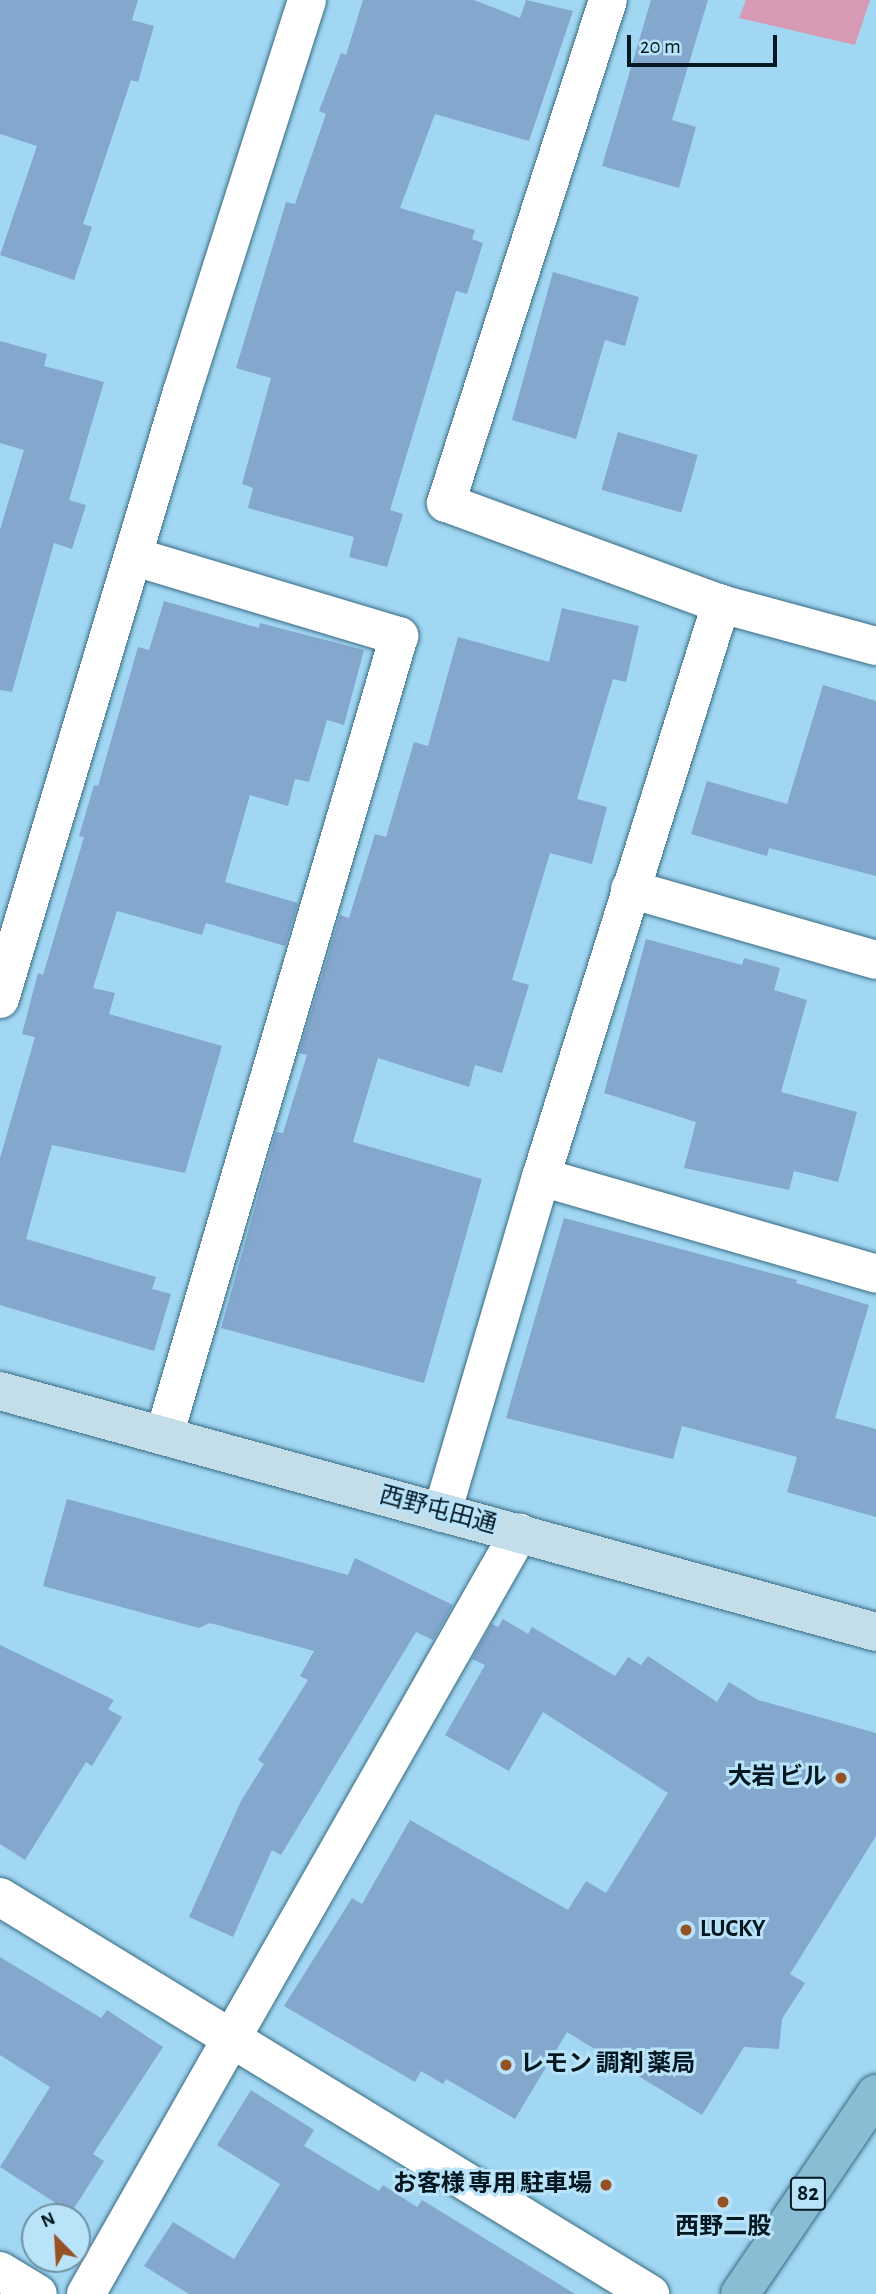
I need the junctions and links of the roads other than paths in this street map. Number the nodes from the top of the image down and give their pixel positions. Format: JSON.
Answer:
{"nodes":[{"id":1,"x":307,"y":0,"type":"edge"},
{"id":2,"x":608,"y":0,"type":"edge"},
{"id":3,"x":135,"y":557,"type":"junction"},
{"id":4,"x":721,"y":604,"type":"junction"},
{"id":5,"x":876,"y":646,"type":"edge"},
{"id":6,"x":630,"y":889,"type":"junction"},
{"id":7,"x":876,"y":960,"type":"edge"},
{"id":8,"x":0,"y":999,"type":"edge"},
{"id":9,"x":541,"y":1177,"type":"junction"},
{"id":10,"x":876,"y":1274,"type":"edge"},
{"id":11,"x":0,"y":1391,"type":"edge"},
{"id":12,"x":164,"y":1436,"type":"junction"},
{"id":13,"x":442,"y":1513,"type":"junction"},
{"id":14,"x":519,"y":1533,"type":"junction"},
{"id":15,"x":876,"y":1632,"type":"edge"},
{"id":16,"x":0,"y":1897,"type":"edge"},
{"id":17,"x":231,"y":2040,"type":"junction"},
{"id":18,"x":876,"y":2094,"type":"edge"},
{"id":19,"x":0,"y":2271,"type":"edge"},
{"id":20,"x":38,"y":2294,"type":"edge"},
{"id":21,"x":86,"y":2294,"type":"edge"},
{"id":22,"x":650,"y":2294,"type":"edge"},
{"id":23,"x":740,"y":2294,"type":"edge"}],
"edges":[{"from":1,"to":3,"type":"street"},
{"from":2,"to":4,"type":"street"},
{"from":3,"to":8,"type":"street"},
{"from":3,"to":12,"type":"street"},
{"from":4,"to":5,"type":"street"},
{"from":4,"to":6,"type":"street"},
{"from":6,"to":7,"type":"street"},
{"from":6,"to":9,"type":"street"},
{"from":9,"to":10,"type":"street"},
{"from":9,"to":13,"type":"street"},
{"from":11,"to":12,"type":"street","name":"西野屯田通"},
{"from":12,"to":13,"type":"street","name":"西野屯田通"},
{"from":13,"to":14,"type":"street","name":"西野屯田通"},
{"from":14,"to":15,"type":"street","name":"西野屯田通"},
{"from":14,"to":17,"type":"street"},
{"from":16,"to":17,"type":"street"},
{"from":17,"to":21,"type":"street"},
{"from":17,"to":22,"type":"street"},
{"from":18,"to":23,"type":"main road","number":"82"},
{"from":19,"to":20,"type":"street"}]}
